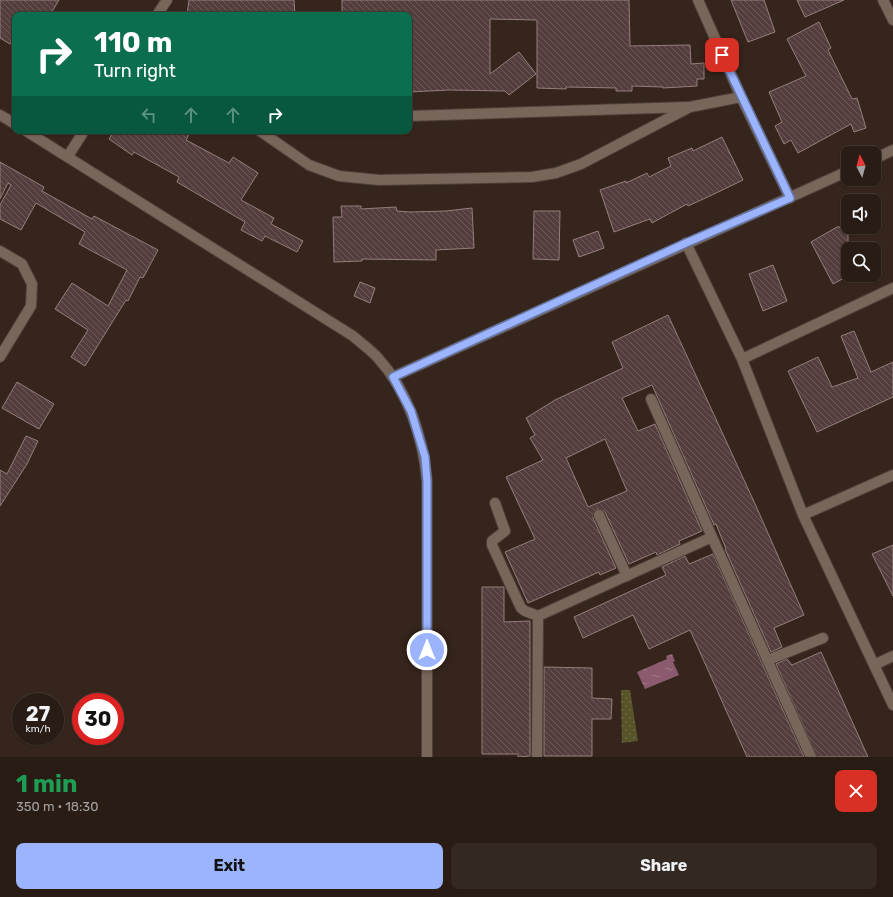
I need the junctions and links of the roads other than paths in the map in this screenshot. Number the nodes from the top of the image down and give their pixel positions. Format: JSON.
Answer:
{"nodes":[{"id":1,"x":167,"y":0,"type":"edge"},
{"id":2,"x":698,"y":0,"type":"edge"},
{"id":3,"x":884,"y":0,"type":"edge"},
{"id":4,"x":159,"y":12,"type":"edge"},
{"id":5,"x":892,"y":17,"type":"edge"},
{"id":6,"x":740,"y":97,"type":"junction"},
{"id":7,"x":690,"y":107,"type":"junction"},
{"id":8,"x":0,"y":115,"type":"edge"},
{"id":9,"x":412,"y":116,"type":"edge"},
{"id":10,"x":12,"y":122,"type":"edge"},
{"id":11,"x":31,"y":134,"type":"edge"},
{"id":12,"x":82,"y":134,"type":"edge"},
{"id":13,"x":264,"y":134,"type":"edge"},
{"id":14,"x":893,"y":150,"type":"edge"},
{"id":15,"x":68,"y":156,"type":"junction"},
{"id":16,"x":881,"y":156,"type":"edge"},
{"id":17,"x":841,"y":174,"type":"edge"},
{"id":18,"x":790,"y":198,"type":"junction"},
{"id":19,"x":686,"y":243,"type":"junction"},
{"id":20,"x":0,"y":251,"type":"edge"},
{"id":21,"x":893,"y":288,"type":"edge"},
{"id":22,"x":0,"y":357,"type":"edge"},
{"id":23,"x":742,"y":359,"type":"junction"},
{"id":24,"x":393,"y":377,"type":"junction"},
{"id":25,"x":651,"y":399,"type":"dead end"},
{"id":26,"x":893,"y":475,"type":"edge"},
{"id":27,"x":495,"y":503,"type":"dead end"},
{"id":28,"x":599,"y":515,"type":"dead end"},
{"id":29,"x":803,"y":515,"type":"junction"},
{"id":30,"x":712,"y":537,"type":"junction"},
{"id":31,"x":627,"y":576,"type":"junction"},
{"id":32,"x":538,"y":616,"type":"junction"},
{"id":33,"x":823,"y":638,"type":"dead end"},
{"id":34,"x":893,"y":656,"type":"edge"},
{"id":35,"x":768,"y":660,"type":"junction"},
{"id":36,"x":874,"y":665,"type":"junction"},
{"id":37,"x":893,"y":705,"type":"edge"},
{"id":38,"x":427,"y":757,"type":"edge"},
{"id":39,"x":537,"y":757,"type":"edge"},
{"id":40,"x":811,"y":757,"type":"edge"}],
"edges":[{"from":1,"to":4,"type":"street"},
{"from":2,"to":6,"type":"street"},
{"from":3,"to":5,"type":"street"},
{"from":6,"to":7,"type":"street"},
{"from":6,"to":18,"type":"street"},
{"from":7,"to":9,"type":"street"},
{"from":7,"to":13,"type":"street"},
{"from":8,"to":10,"type":"street"},
{"from":11,"to":15,"type":"street"},
{"from":12,"to":15,"type":"street"},
{"from":14,"to":16,"type":"street"},
{"from":15,"to":24,"type":"street"},
{"from":17,"to":18,"type":"street"},
{"from":18,"to":19,"type":"street"},
{"from":19,"to":23,"type":"street"},
{"from":19,"to":24,"type":"street"},
{"from":20,"to":22,"type":"street"},
{"from":21,"to":23,"type":"street"},
{"from":23,"to":29,"type":"street"},
{"from":24,"to":38,"type":"street"},
{"from":25,"to":30,"type":"street"},
{"from":26,"to":29,"type":"street"},
{"from":27,"to":32,"type":"street"},
{"from":28,"to":31,"type":"street"},
{"from":29,"to":36,"type":"street"},
{"from":30,"to":31,"type":"street"},
{"from":30,"to":35,"type":"street"},
{"from":31,"to":32,"type":"street"},
{"from":32,"to":39,"type":"street"},
{"from":33,"to":35,"type":"street"},
{"from":34,"to":36,"type":"street"},
{"from":35,"to":40,"type":"street"},
{"from":36,"to":37,"type":"street"}]}
